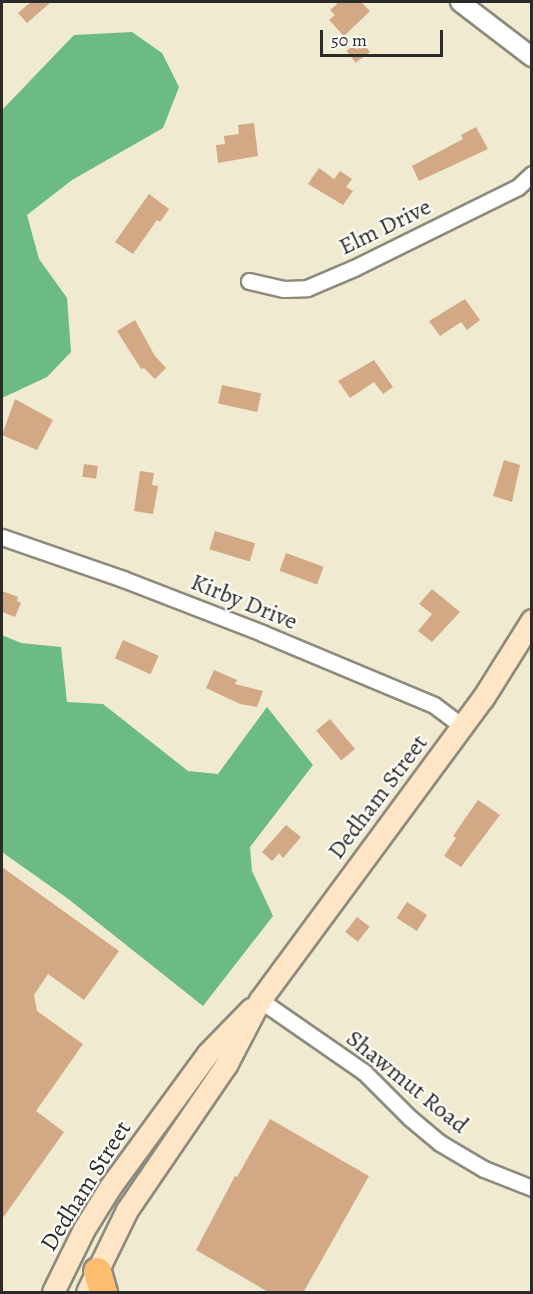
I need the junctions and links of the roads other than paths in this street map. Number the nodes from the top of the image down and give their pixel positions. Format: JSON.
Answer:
{"nodes":[{"id":1,"x":460,"y":2,"type":"edge"},
{"id":2,"x":531,"y":57,"type":"edge"},
{"id":3,"x":531,"y":174,"type":"edge"},
{"id":4,"x":249,"y":281,"type":"dead end"},
{"id":5,"x":2,"y":537,"type":"edge"},
{"id":6,"x":531,"y":620,"type":"edge"},
{"id":7,"x":462,"y":726,"type":"junction"},
{"id":8,"x":260,"y":1000,"type":"junction"},
{"id":9,"x":531,"y":1188,"type":"edge"},
{"id":10,"x":96,"y":1285,"type":"edge"},
{"id":11,"x":52,"y":1293,"type":"edge"}],
"edges":[{"from":1,"to":2,"type":"street"},
{"from":3,"to":4,"type":"street","name":"Elm Drive"},
{"from":5,"to":7,"type":"street","name":"Kirby Drive"},
{"from":6,"to":7,"type":"main road","name":"Dedham Street"},
{"from":7,"to":8,"type":"main road","name":"Dedham Street"},
{"from":8,"to":9,"type":"street","name":"Shawmut Road"},
{"from":8,"to":10,"type":"main road","name":"Dedham Street"},
{"from":8,"to":11,"type":"main road","name":"Dedham Street"}]}
